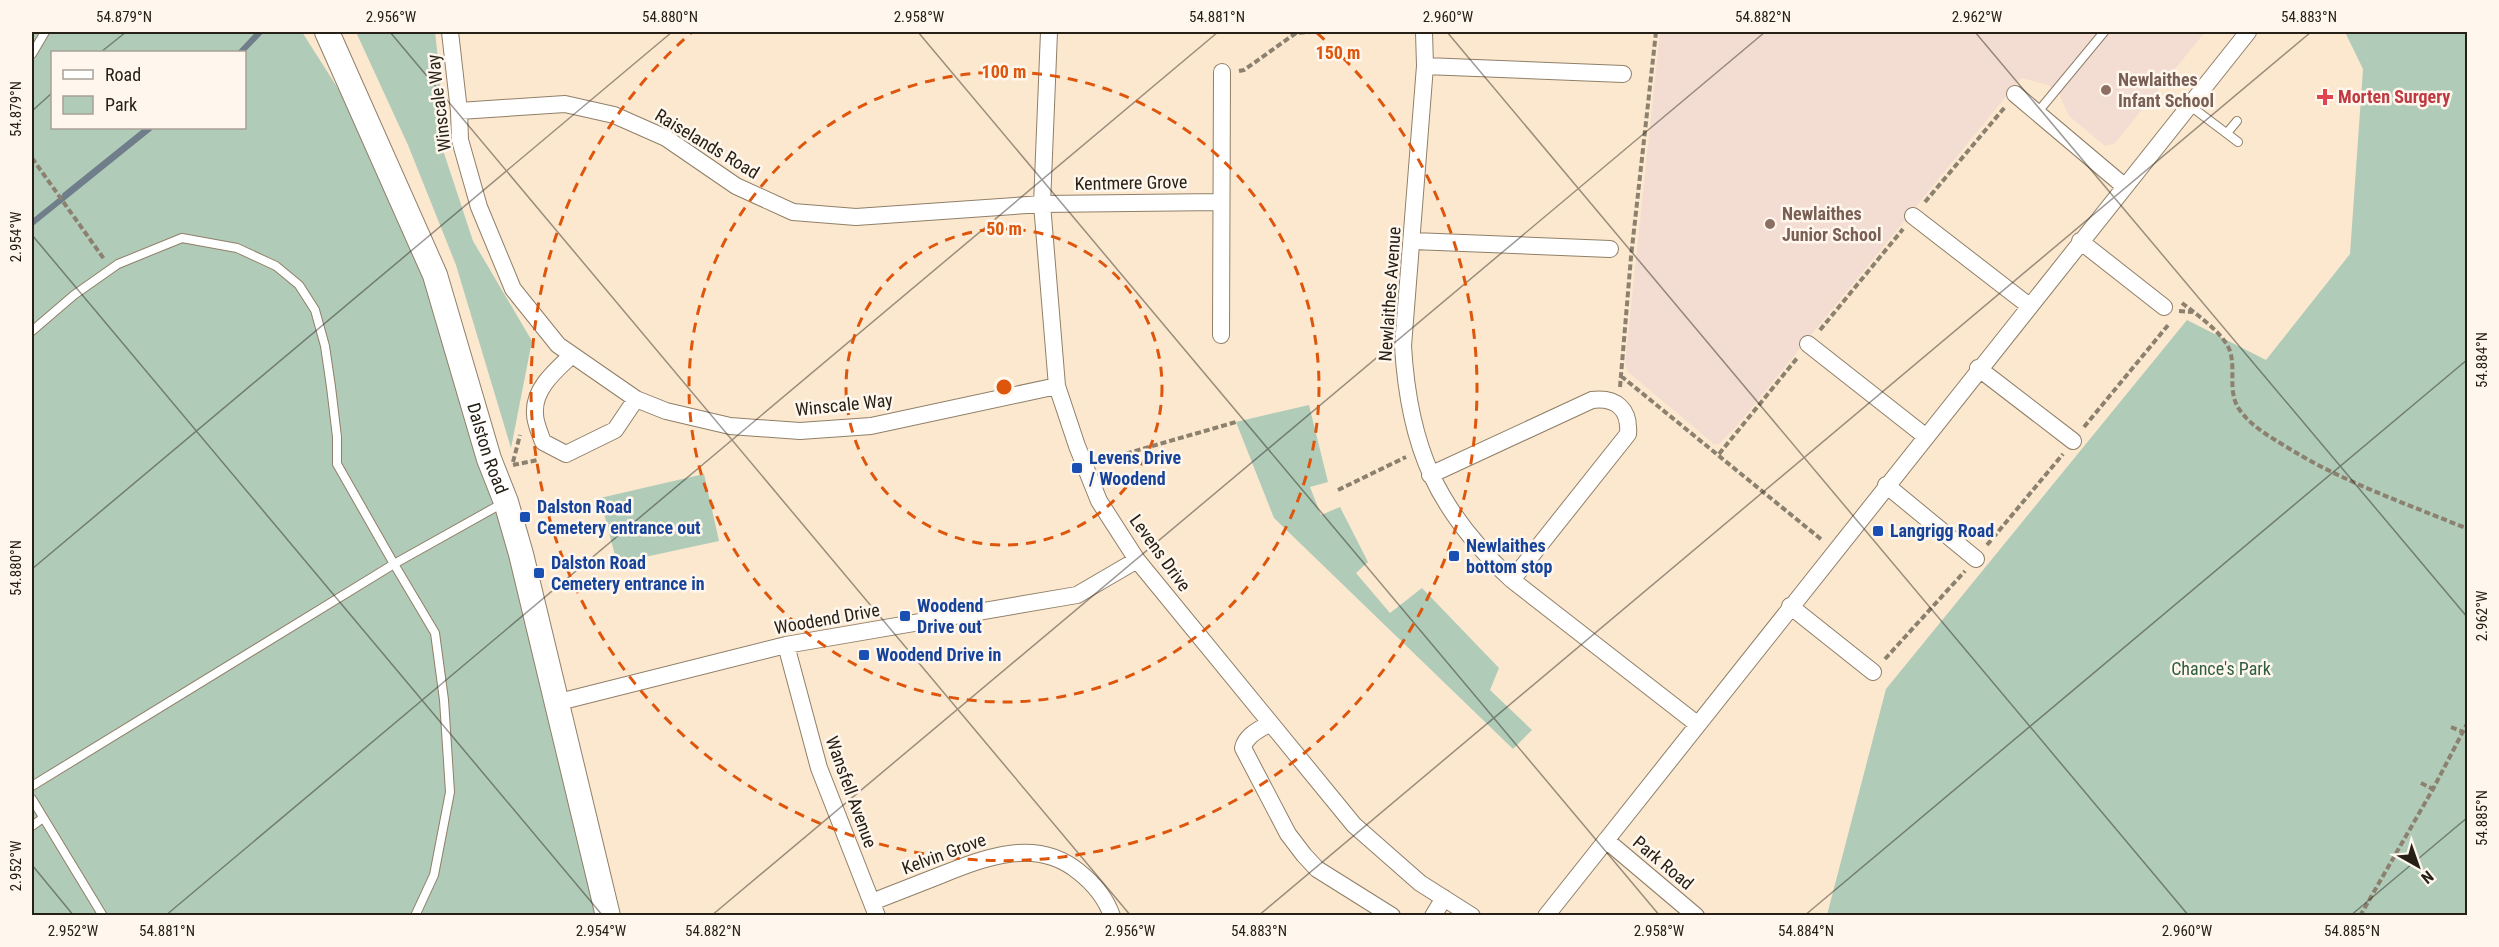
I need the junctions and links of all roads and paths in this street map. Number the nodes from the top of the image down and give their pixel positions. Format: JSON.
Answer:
{"nodes":[{"id":1,"x":45,"y":32,"type":"edge"},
{"id":2,"x":327,"y":32,"type":"edge"},
{"id":3,"x":450,"y":32,"type":"edge"},
{"id":4,"x":1049,"y":32,"type":"edge"},
{"id":5,"x":1310,"y":32,"type":"edge"},
{"id":6,"x":1424,"y":32,"type":"edge"},
{"id":7,"x":1656,"y":32,"type":"edge"},
{"id":8,"x":2104,"y":32,"type":"edge"},
{"id":9,"x":2248,"y":32,"type":"edge"},
{"id":10,"x":32,"y":54,"type":"edge"},
{"id":11,"x":1425,"y":66,"type":"junction"},
{"id":12,"x":1222,"y":72,"type":"joint"},
{"id":13,"x":1623,"y":74,"type":"dead end"},
{"id":14,"x":2015,"y":94,"type":"joint"},
{"id":15,"x":2189,"y":105,"type":"junction"},
{"id":16,"x":459,"y":111,"type":"junction"},
{"id":17,"x":2037,"y":113,"type":"junction"},
{"id":18,"x":2237,"y":121,"type":"dead end"},
{"id":19,"x":2227,"y":133,"type":"junction"},
{"id":20,"x":2238,"y":142,"type":"dead end"},
{"id":21,"x":32,"y":158,"type":"edge"},
{"id":22,"x":2124,"y":186,"type":"junction"},
{"id":23,"x":1220,"y":202,"type":"junction"},
{"id":24,"x":1042,"y":204,"type":"junction"},
{"id":25,"x":1913,"y":216,"type":"junction"},
{"id":26,"x":1413,"y":241,"type":"junction"},
{"id":27,"x":2080,"y":241,"type":"junction"},
{"id":28,"x":1610,"y":249,"type":"dead end"},
{"id":29,"x":111,"y":269,"type":"junction"},
{"id":30,"x":2028,"y":305,"type":"junction"},
{"id":31,"x":2164,"y":307,"type":"joint"},
{"id":32,"x":2193,"y":312,"type":"junction"},
{"id":33,"x":32,"y":331,"type":"edge"},
{"id":34,"x":1221,"y":335,"type":"dead end"},
{"id":35,"x":1808,"y":344,"type":"junction"},
{"id":36,"x":572,"y":355,"type":"junction"},
{"id":37,"x":1978,"y":368,"type":"junction"},
{"id":38,"x":1621,"y":376,"type":"junction"},
{"id":39,"x":1057,"y":386,"type":"junction"},
{"id":40,"x":636,"y":399,"type":"junction"},
{"id":41,"x":1619,"y":405,"type":"junction"},
{"id":42,"x":1236,"y":422,"type":"dead end"},
{"id":43,"x":1925,"y":436,"type":"junction"},
{"id":44,"x":2073,"y":441,"type":"junction"},
{"id":45,"x":1420,"y":450,"type":"junction"},
{"id":46,"x":1719,"y":454,"type":"junction"},
{"id":47,"x":1085,"y":465,"type":"junction"},
{"id":48,"x":1430,"y":475,"type":"junction"},
{"id":49,"x":1886,"y":485,"type":"junction"},
{"id":50,"x":1338,"y":490,"type":"dead end"},
{"id":51,"x":506,"y":502,"type":"junction"},
{"id":52,"x":2468,"y":529,"type":"edge"},
{"id":53,"x":1834,"y":550,"type":"junction"},
{"id":54,"x":1976,"y":559,"type":"junction"},
{"id":55,"x":1137,"y":560,"type":"junction"},
{"id":56,"x":393,"y":564,"type":"junction"},
{"id":57,"x":1512,"y":580,"type":"junction"},
{"id":58,"x":1790,"y":606,"type":"junction"},
{"id":59,"x":786,"y":645,"type":"junction"},
{"id":60,"x":1873,"y":672,"type":"joint"},
{"id":61,"x":555,"y":703,"type":"junction"},
{"id":62,"x":2468,"y":722,"type":"edge"},
{"id":63,"x":1270,"y":723,"type":"junction"},
{"id":64,"x":1697,"y":724,"type":"junction"},
{"id":65,"x":2451,"y":727,"type":"dead end"},
{"id":66,"x":2463,"y":732,"type":"junction"},
{"id":67,"x":2421,"y":783,"type":"dead end"},
{"id":68,"x":32,"y":786,"type":"edge"},
{"id":69,"x":2433,"y":789,"type":"junction"},
{"id":70,"x":32,"y":799,"type":"edge"},
{"id":71,"x":44,"y":818,"type":"junction"},
{"id":72,"x":32,"y":826,"type":"edge"},
{"id":73,"x":1606,"y":840,"type":"junction"},
{"id":74,"x":1444,"y":898,"type":"junction"},
{"id":75,"x":875,"y":909,"type":"edge"},
{"id":76,"x":103,"y":915,"type":"edge"},
{"id":77,"x":415,"y":915,"type":"edge"},
{"id":78,"x":608,"y":915,"type":"edge"},
{"id":79,"x":1112,"y":915,"type":"edge"},
{"id":80,"x":1392,"y":915,"type":"edge"},
{"id":81,"x":1433,"y":915,"type":"edge"},
{"id":82,"x":1472,"y":915,"type":"edge"},
{"id":83,"x":1546,"y":915,"type":"edge"},
{"id":84,"x":1696,"y":915,"type":"edge"},
{"id":85,"x":2360,"y":915,"type":"edge"}],
"edges":[{"from":1,"to":10,"type":"lane"},
{"from":2,"to":51,"type":"main road","name":"Dalston Road"},
{"from":3,"to":16,"type":"street","name":"Winscale Way"},
{"from":4,"to":24,"type":"street","name":"Levens Drive"},
{"from":5,"to":12,"type":"path"},
{"from":6,"to":11,"type":"street","name":"Newlaithes Avenue"},
{"from":7,"to":38,"type":"path"},
{"from":8,"to":17,"type":"lane"},
{"from":9,"to":15,"type":"street"},
{"from":11,"to":13,"type":"street"},
{"from":11,"to":26,"type":"street","name":"Newlaithes Avenue"},
{"from":12,"to":23,"type":"street"},
{"from":14,"to":17,"type":"street"},
{"from":14,"to":25,"type":"path"},
{"from":15,"to":19,"type":"lane"},
{"from":15,"to":22,"type":"street"},
{"from":16,"to":24,"type":"street","name":"Raiselands Road"},
{"from":16,"to":36,"type":"street","name":"Winscale Way"},
{"from":17,"to":22,"type":"street"},
{"from":18,"to":19,"type":"lane"},
{"from":19,"to":20,"type":"lane"},
{"from":21,"to":29,"type":"path"},
{"from":22,"to":27,"type":"street"},
{"from":23,"to":24,"type":"street","name":"Kentmere Grove"},
{"from":23,"to":34,"type":"street"},
{"from":24,"to":39,"type":"street","name":"Levens Drive"},
{"from":25,"to":30,"type":"street"},
{"from":25,"to":35,"type":"path"},
{"from":26,"to":28,"type":"street"},
{"from":26,"to":45,"type":"street","name":"Newlaithes Avenue"},
{"from":27,"to":30,"type":"street"},
{"from":27,"to":31,"type":"street"},
{"from":29,"to":33,"type":"lane"},
{"from":29,"to":56,"type":"lane"},
{"from":30,"to":37,"type":"street"},
{"from":31,"to":32,"type":"path"},
{"from":32,"to":44,"type":"path"},
{"from":32,"to":52,"type":"path"},
{"from":35,"to":43,"type":"street"},
{"from":35,"to":46,"type":"path"},
{"from":36,"to":40,"type":"street","name":"Winscale Way"},
{"from":36,"to":40,"type":"street"},
{"from":37,"to":43,"type":"street"},
{"from":37,"to":44,"type":"street"},
{"from":38,"to":41,"type":"path"},
{"from":38,"to":46,"type":"path"},
{"from":39,"to":40,"type":"street","name":"Winscale Way"},
{"from":39,"to":47,"type":"street","name":"Levens Drive"},
{"from":41,"to":48,"type":"street"},
{"from":41,"to":57,"type":"street"},
{"from":42,"to":47,"type":"path"},
{"from":43,"to":49,"type":"street"},
{"from":44,"to":54,"type":"path"},
{"from":45,"to":48,"type":"street","name":"Newlaithes Avenue"},
{"from":45,"to":50,"type":"path"},
{"from":46,"to":53,"type":"path"},
{"from":47,"to":55,"type":"street","name":"Levens Drive"},
{"from":48,"to":57,"type":"street","name":"Newlaithes Avenue"},
{"from":49,"to":53,"type":"street"},
{"from":49,"to":54,"type":"street"},
{"from":51,"to":56,"type":"lane"},
{"from":51,"to":61,"type":"main road","name":"Dalston Road"},
{"from":53,"to":58,"type":"street"},
{"from":54,"to":60,"type":"path"},
{"from":55,"to":59,"type":"street","name":"Woodend Drive"},
{"from":55,"to":63,"type":"street","name":"Levens Drive"},
{"from":56,"to":68,"type":"lane"},
{"from":56,"to":77,"type":"lane"},
{"from":57,"to":64,"type":"street","name":"Newlaithes Avenue"},
{"from":58,"to":60,"type":"street"},
{"from":58,"to":64,"type":"street"},
{"from":59,"to":61,"type":"street","name":"Woodend Drive"},
{"from":59,"to":75,"type":"street","name":"Wansfell Avenue"},
{"from":61,"to":78,"type":"main road","name":"Dalston Road"},
{"from":62,"to":66,"type":"path"},
{"from":63,"to":74,"type":"street","name":"Levens Drive"},
{"from":63,"to":80,"type":"street"},
{"from":64,"to":73,"type":"street"},
{"from":65,"to":66,"type":"path"},
{"from":66,"to":69,"type":"path"},
{"from":67,"to":69,"type":"path"},
{"from":69,"to":85,"type":"path"},
{"from":70,"to":71,"type":"lane"},
{"from":71,"to":72,"type":"lane"},
{"from":71,"to":76,"type":"lane"},
{"from":73,"to":83,"type":"street"},
{"from":73,"to":84,"type":"street","name":"Park Road"},
{"from":74,"to":81,"type":"street"},
{"from":74,"to":82,"type":"street","name":"Levens Drive"},
{"from":75,"to":79,"type":"street","name":"Kelvin Grove"}]}
